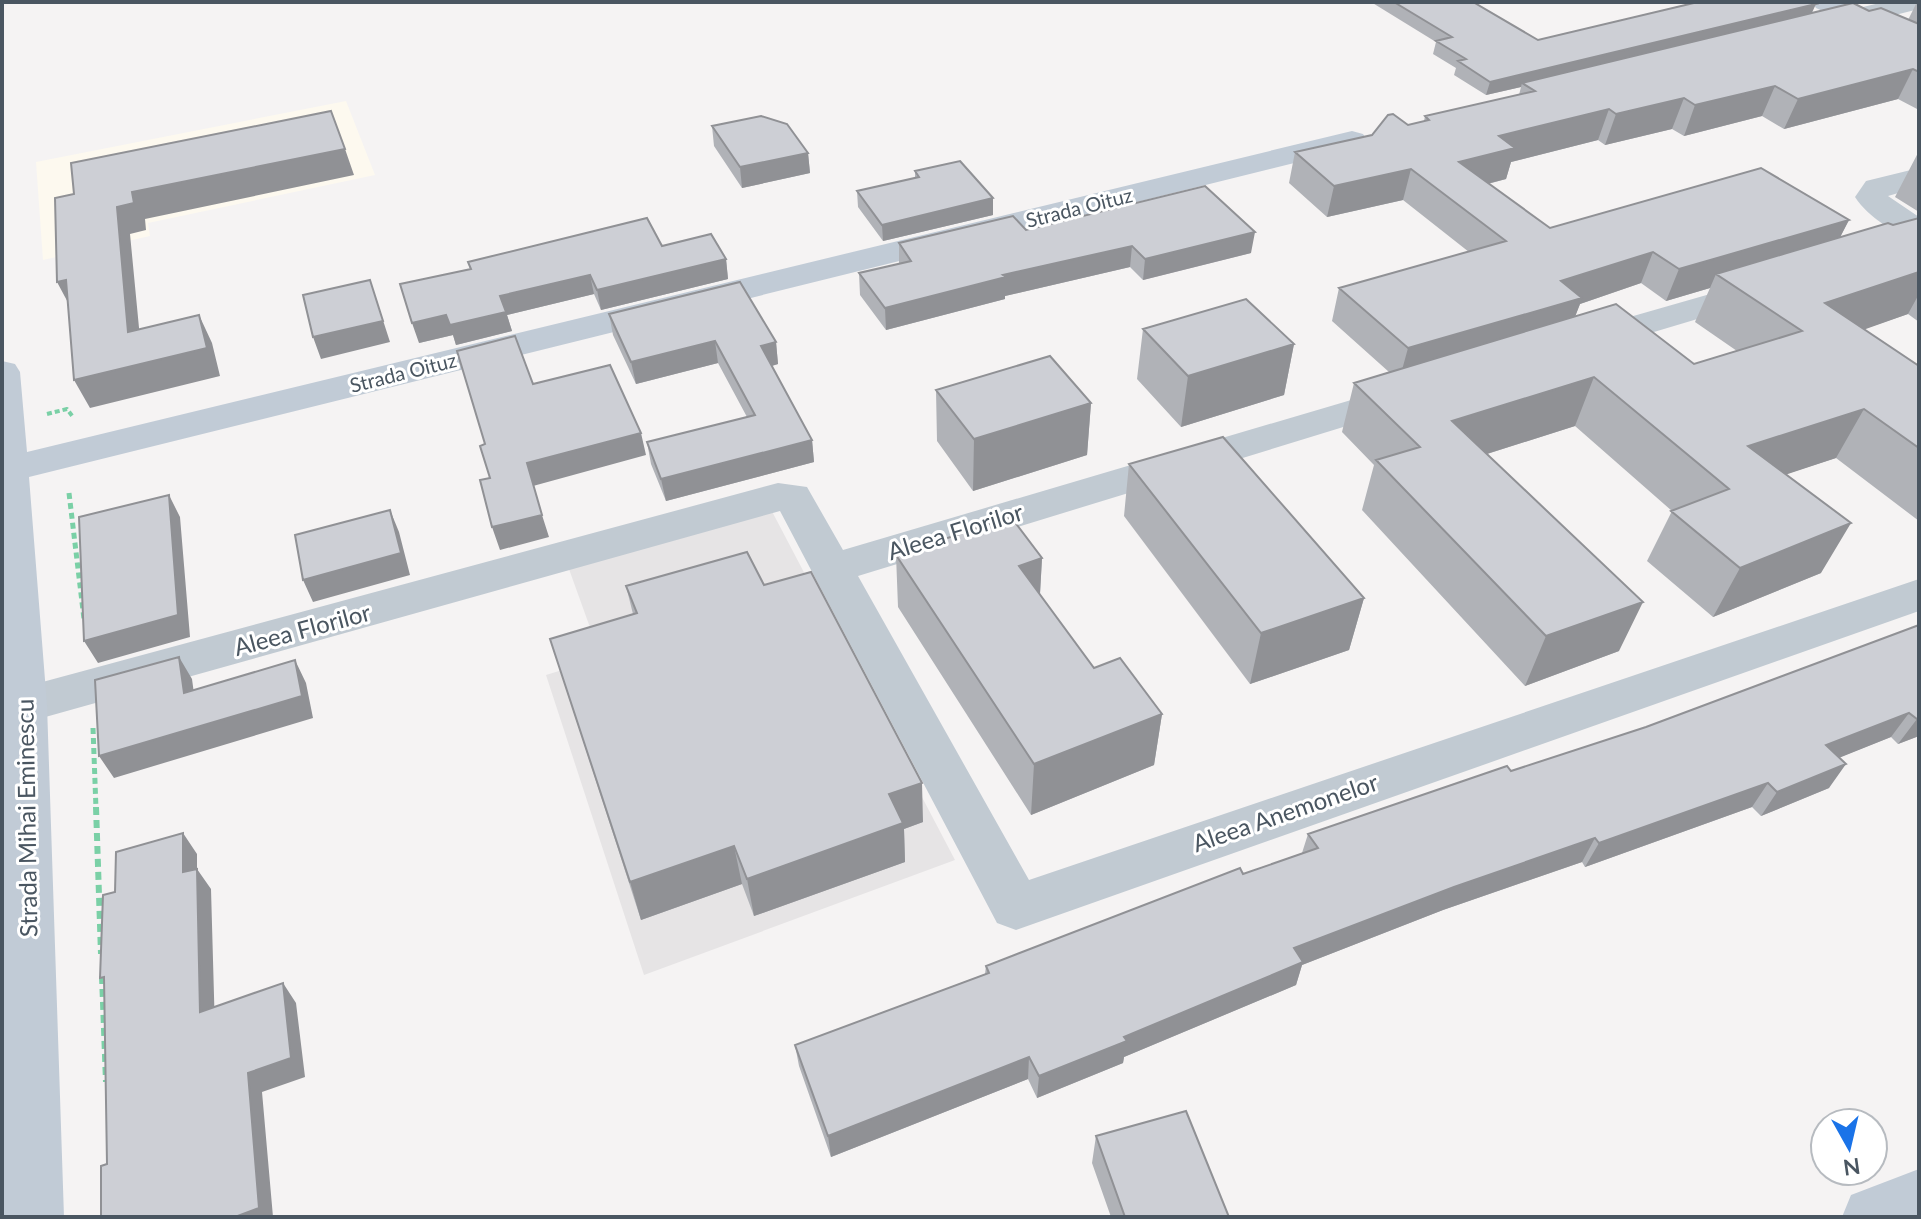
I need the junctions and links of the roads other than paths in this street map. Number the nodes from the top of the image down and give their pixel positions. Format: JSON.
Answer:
{"nodes":[{"id":1,"x":1915,"y":2,"type":"edge"},
{"id":2,"x":1818,"y":15,"type":"edge"},
{"id":3,"x":1855,"y":17,"type":"junction"},
{"id":4,"x":1919,"y":49,"type":"edge"},
{"id":5,"x":1387,"y":132,"type":"edge"},
{"id":6,"x":1919,"y":177,"type":"edge"},
{"id":7,"x":1909,"y":239,"type":"edge"},
{"id":8,"x":1787,"y":281,"type":"edge"},
{"id":9,"x":1552,"y":352,"type":"edge"},
{"id":10,"x":2,"y":372,"type":"edge"},
{"id":11,"x":1437,"y":386,"type":"edge"},
{"id":12,"x":6,"y":470,"type":"edge"},
{"id":13,"x":830,"y":569,"type":"junction"},
{"id":14,"x":1919,"y":595,"type":"edge"},
{"id":15,"x":24,"y":705,"type":"junction"},
{"id":16,"x":1919,"y":1200,"type":"edge"},
{"id":17,"x":33,"y":1217,"type":"edge"},
{"id":18,"x":1873,"y":1217,"type":"edge"}],
"edges":[{"from":1,"to":3,"type":"street"},
{"from":2,"to":3,"type":"main road"},
{"from":3,"to":4,"type":"main road"},
{"from":5,"to":12,"type":"main road","name":"Strada Oituz"},
{"from":6,"to":7,"type":"street"},
{"from":8,"to":9,"type":"street"},
{"from":10,"to":12,"type":"main road","name":"Strada Mihai Eminescu"},
{"from":11,"to":13,"type":"street","name":"Aleea Florilor"},
{"from":12,"to":15,"type":"main road","name":"Strada Mihai Eminescu"},
{"from":13,"to":14,"type":"street","name":"Aleea Anemonelor"},
{"from":13,"to":15,"type":"street","name":"Aleea Florilor"},
{"from":15,"to":17,"type":"main road","name":"Strada Mihai Eminescu"},
{"from":16,"to":18,"type":"main road"}]}
